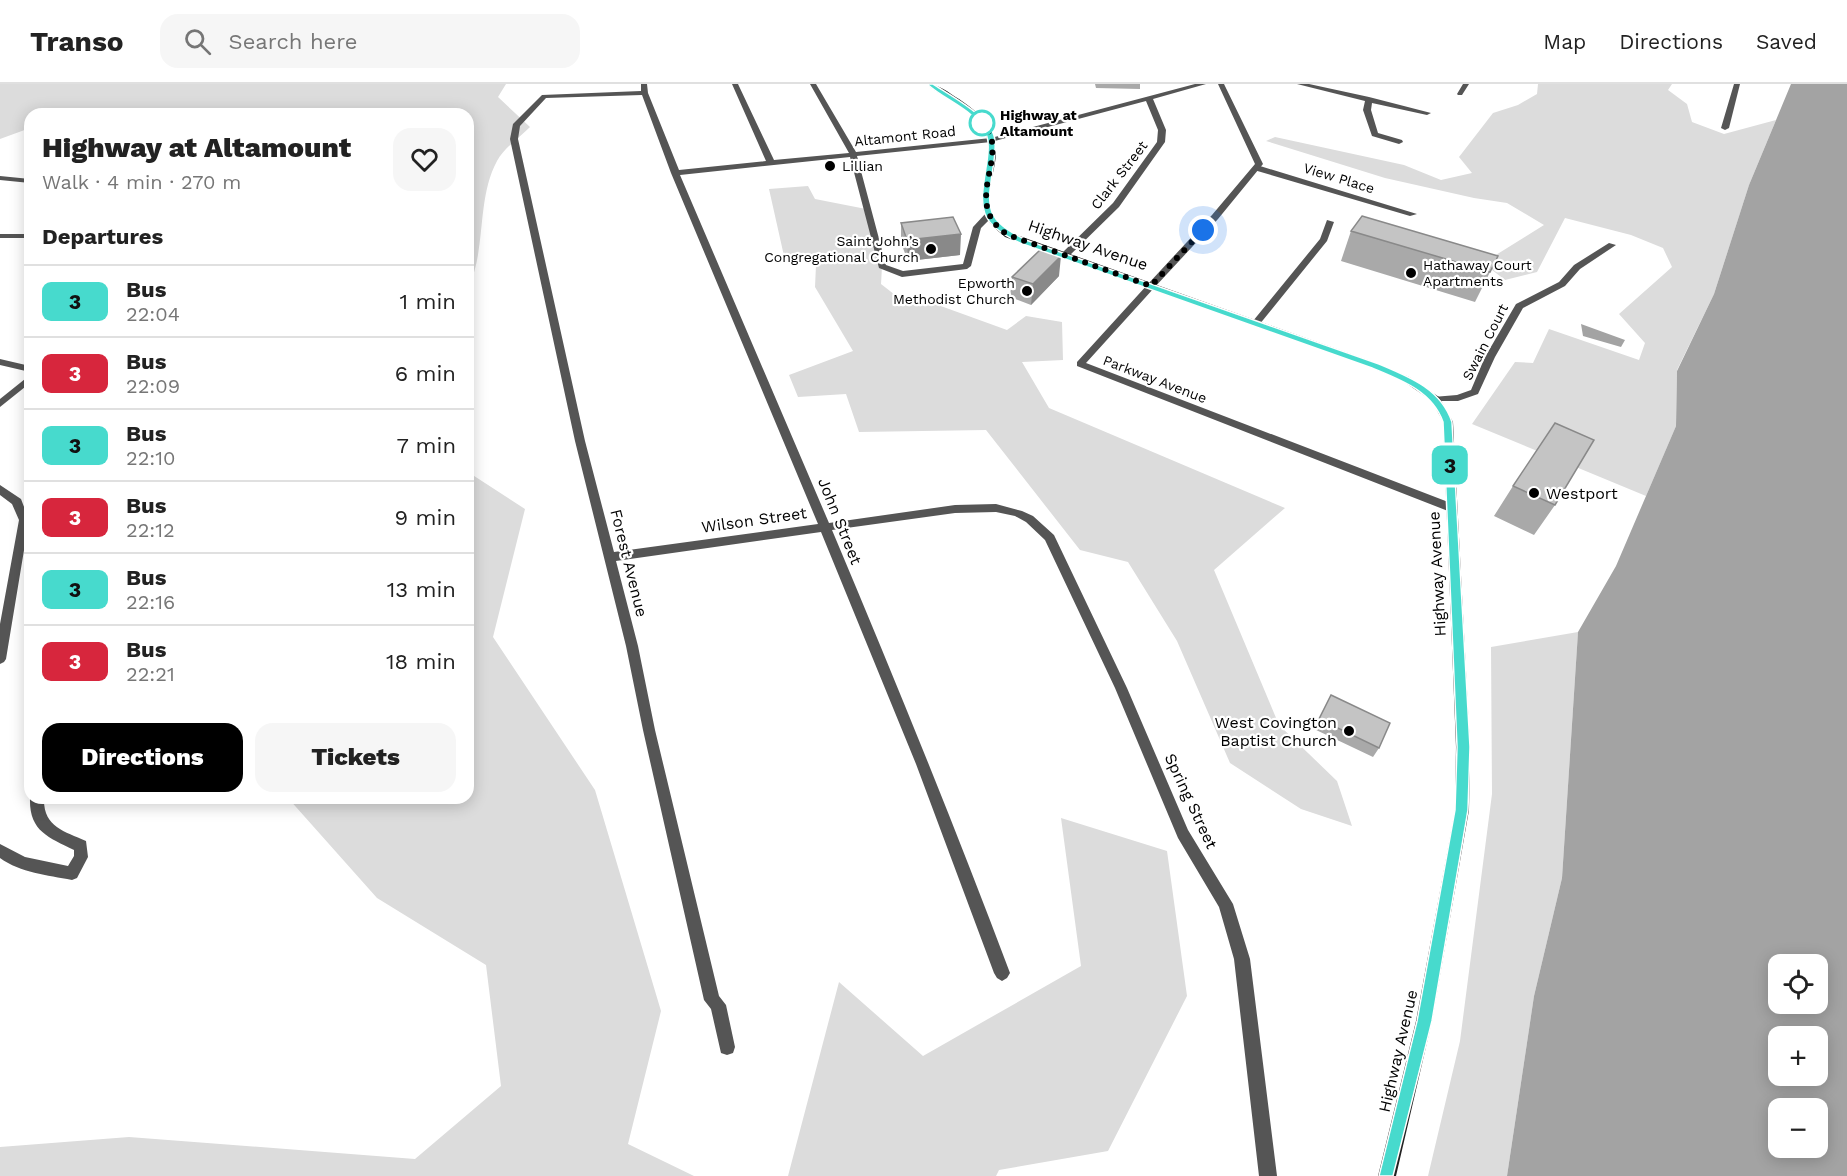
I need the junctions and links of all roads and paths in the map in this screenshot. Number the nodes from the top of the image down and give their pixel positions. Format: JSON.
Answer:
{"nodes":[{"id":1,"x":735,"y":84,"type":"edge"},
{"id":2,"x":813,"y":84,"type":"edge"},
{"id":3,"x":930,"y":84,"type":"edge"},
{"id":4,"x":1203,"y":84,"type":"edge"},
{"id":5,"x":1221,"y":84,"type":"edge"},
{"id":6,"x":1300,"y":84,"type":"edge"},
{"id":7,"x":1466,"y":84,"type":"edge"},
{"id":8,"x":1737,"y":84,"type":"edge"},
{"id":9,"x":644,"y":88,"type":"edge"},
{"id":10,"x":1460,"y":94,"type":"dead end"},
{"id":11,"x":1149,"y":99,"type":"junction"},
{"id":12,"x":1369,"y":99,"type":"junction"},
{"id":13,"x":1427,"y":113,"type":"dead end"},
{"id":14,"x":1725,"y":128,"type":"dead end"},
{"id":15,"x":991,"y":140,"type":"junction"},
{"id":16,"x":1399,"y":142,"type":"dead end"},
{"id":17,"x":853,"y":155,"type":"junction"},
{"id":18,"x":771,"y":163,"type":"junction"},
{"id":19,"x":1257,"y":168,"type":"junction"},
{"id":20,"x":675,"y":172,"type":"junction"},
{"id":21,"x":0,"y":178,"type":"edge"},
{"id":22,"x":24,"y":180,"type":"edge"},
{"id":23,"x":1413,"y":214,"type":"dead end"},
{"id":24,"x":989,"y":215,"type":"junction"},
{"id":25,"x":1330,"y":222,"type":"dead end"},
{"id":26,"x":24,"y":236,"type":"edge"},
{"id":27,"x":2,"y":238,"type":"edge"},
{"id":28,"x":1612,"y":245,"type":"dead end"},
{"id":29,"x":1064,"y":256,"type":"junction"},
{"id":30,"x":1151,"y":286,"type":"junction"},
{"id":31,"x":1256,"y":322,"type":"junction"},
{"id":32,"x":0,"y":362,"type":"edge"},
{"id":33,"x":24,"y":368,"type":"edge"},
{"id":34,"x":24,"y":383,"type":"edge"},
{"id":35,"x":1437,"y":399,"type":"junction"},
{"id":36,"x":0,"y":404,"type":"edge"},
{"id":37,"x":0,"y":489,"type":"edge"},
{"id":38,"x":1452,"y":508,"type":"junction"},
{"id":39,"x":1010,"y":510,"type":"joint"},
{"id":40,"x":825,"y":527,"type":"junction"},
{"id":41,"x":611,"y":557,"type":"junction"},
{"id":42,"x":0,"y":659,"type":"edge"},
{"id":43,"x":37,"y":804,"type":"edge"},
{"id":44,"x":4,"y":854,"type":"edge"},
{"id":45,"x":1002,"y":973,"type":"dead end"},
{"id":46,"x":727,"y":1047,"type":"dead end"},
{"id":47,"x":1268,"y":1176,"type":"edge"},
{"id":48,"x":1388,"y":1176,"type":"edge"}],
"edges":[{"from":1,"to":18,"type":"street"},
{"from":2,"to":17,"type":"street"},
{"from":3,"to":15,"type":"main road"},
{"from":4,"to":11,"type":"street","name":"Altamont Road"},
{"from":5,"to":19,"type":"street"},
{"from":6,"to":12,"type":"street"},
{"from":7,"to":10,"type":"street"},
{"from":8,"to":14,"type":"street"},
{"from":9,"to":20,"type":"street","name":"John Street"},
{"from":9,"to":41,"type":"street","name":"Forest Avenue"},
{"from":11,"to":15,"type":"street","name":"Altamont Road"},
{"from":11,"to":29,"type":"street","name":"Clark Street"},
{"from":12,"to":13,"type":"street"},
{"from":12,"to":16,"type":"street"},
{"from":15,"to":17,"type":"street","name":"Altamont Road"},
{"from":15,"to":24,"type":"main road"},
{"from":17,"to":18,"type":"street","name":"Altamont Road"},
{"from":17,"to":24,"type":"street"},
{"from":18,"to":20,"type":"street","name":"Altamont Road"},
{"from":19,"to":23,"type":"street","name":"View Place"},
{"from":19,"to":30,"type":"street","name":"Parkway Avenue"},
{"from":20,"to":40,"type":"street","name":"John Street"},
{"from":21,"to":22,"type":"street"},
{"from":24,"to":29,"type":"main road","name":"Highway Avenue"},
{"from":25,"to":31,"type":"street"},
{"from":26,"to":27,"type":"street"},
{"from":28,"to":35,"type":"street","name":"Swain Court"},
{"from":29,"to":30,"type":"main road","name":"Highway Avenue"},
{"from":30,"to":31,"type":"main road","name":"Highway Avenue"},
{"from":30,"to":38,"type":"street","name":"Parkway Avenue"},
{"from":31,"to":35,"type":"main road","name":"Highway Avenue"},
{"from":32,"to":33,"type":"street"},
{"from":34,"to":36,"type":"street"},
{"from":35,"to":38,"type":"main road","name":"Highway Avenue"},
{"from":37,"to":42,"type":"street"},
{"from":38,"to":48,"type":"main road","name":"Highway Avenue"},
{"from":39,"to":40,"type":"street","name":"Wilson Street"},
{"from":39,"to":47,"type":"street","name":"Spring Street"},
{"from":40,"to":41,"type":"street","name":"Wilson Street"},
{"from":40,"to":45,"type":"street","name":"John Street"},
{"from":41,"to":46,"type":"street","name":"Forest Avenue"},
{"from":43,"to":44,"type":"street"}]}
